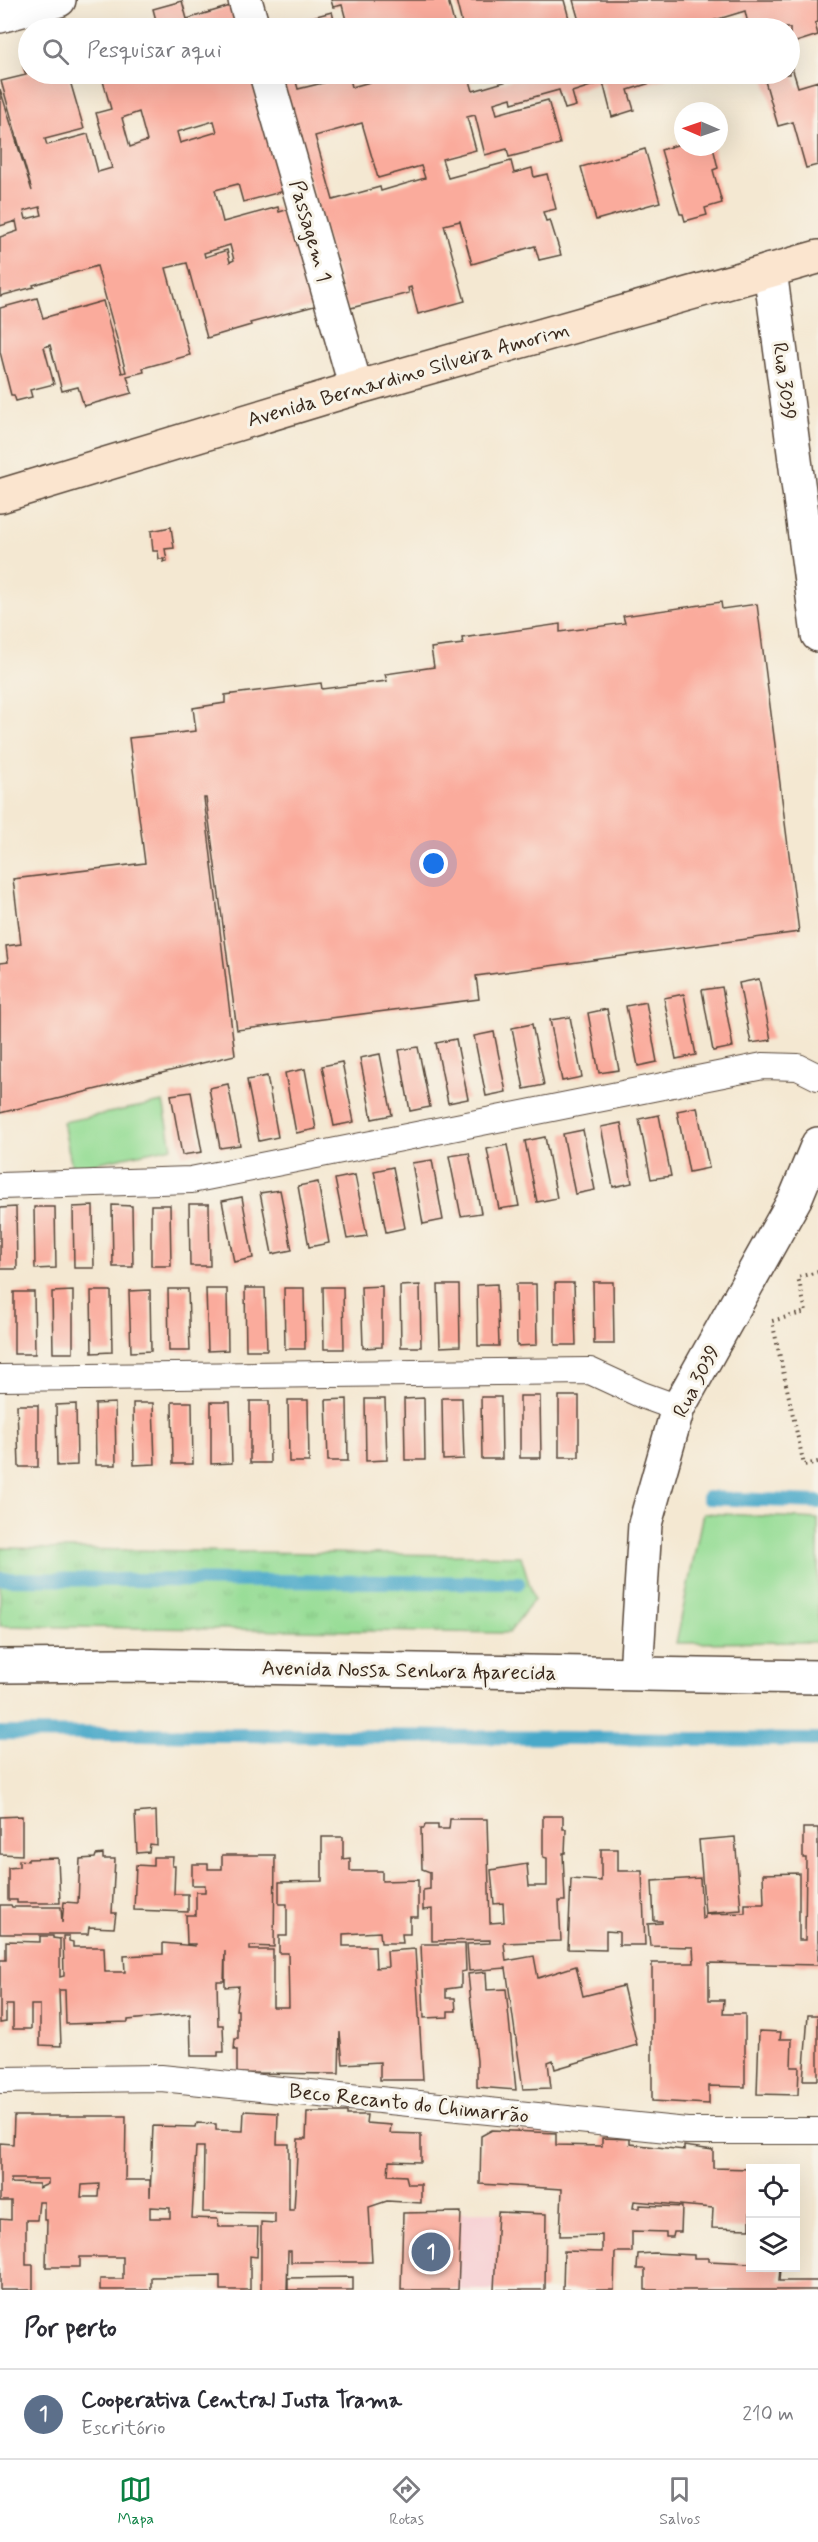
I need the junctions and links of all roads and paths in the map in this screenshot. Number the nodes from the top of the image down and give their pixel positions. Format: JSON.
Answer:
{"nodes":[{"id":1,"x":59,"y":0,"type":"edge"},
{"id":2,"x":245,"y":0,"type":"edge"},
{"id":3,"x":0,"y":16,"type":"edge"},
{"id":4,"x":250,"y":18,"type":"edge"},
{"id":5,"x":269,"y":84,"type":"edge"},
{"id":6,"x":818,"y":257,"type":"edge"},
{"id":7,"x":770,"y":270,"type":"junction"},
{"id":8,"x":356,"y":388,"type":"junction"},
{"id":9,"x":0,"y":496,"type":"edge"},
{"id":10,"x":818,"y":635,"type":"edge"},
{"id":11,"x":818,"y":1077,"type":"edge"},
{"id":12,"x":818,"y":1144,"type":"edge"},
{"id":13,"x":0,"y":1186,"type":"edge"},
{"id":14,"x":818,"y":1272,"type":"edge"},
{"id":15,"x":0,"y":1378,"type":"edge"},
{"id":16,"x":678,"y":1408,"type":"junction"},
{"id":17,"x":818,"y":1462,"type":"edge"},
{"id":18,"x":0,"y":1666,"type":"edge"},
{"id":19,"x":636,"y":1674,"type":"junction"},
{"id":20,"x":818,"y":1677,"type":"edge"},
{"id":21,"x":0,"y":2080,"type":"edge"},
{"id":22,"x":818,"y":2131,"type":"edge"}],
"edges":[{"from":1,"to":3,"type":"street"},
{"from":2,"to":4,"type":"street"},
{"from":5,"to":8,"type":"street","name":"Passagem 1"},
{"from":6,"to":7,"type":"main road","name":"Avenida Bernardino Silveira Amorim"},
{"from":7,"to":8,"type":"main road","name":"Avenida Bernardino Silveira Amorim"},
{"from":7,"to":10,"type":"street","name":"Rua 3039"},
{"from":8,"to":9,"type":"main road","name":"Avenida Bernardino Silveira Amorim"},
{"from":11,"to":13,"type":"lane"},
{"from":12,"to":16,"type":"street","name":"Rua 3039"},
{"from":14,"to":17,"type":"path"},
{"from":15,"to":16,"type":"lane"},
{"from":16,"to":19,"type":"street","name":"Rua 3039"},
{"from":18,"to":19,"type":"street","name":"Avenida Nossa Senhora Aparecida"},
{"from":19,"to":20,"type":"street","name":"Avenida Nossa Senhora Aparecida"},
{"from":21,"to":22,"type":"lane","name":"Beco Recanto do Chimarrão"}]}
